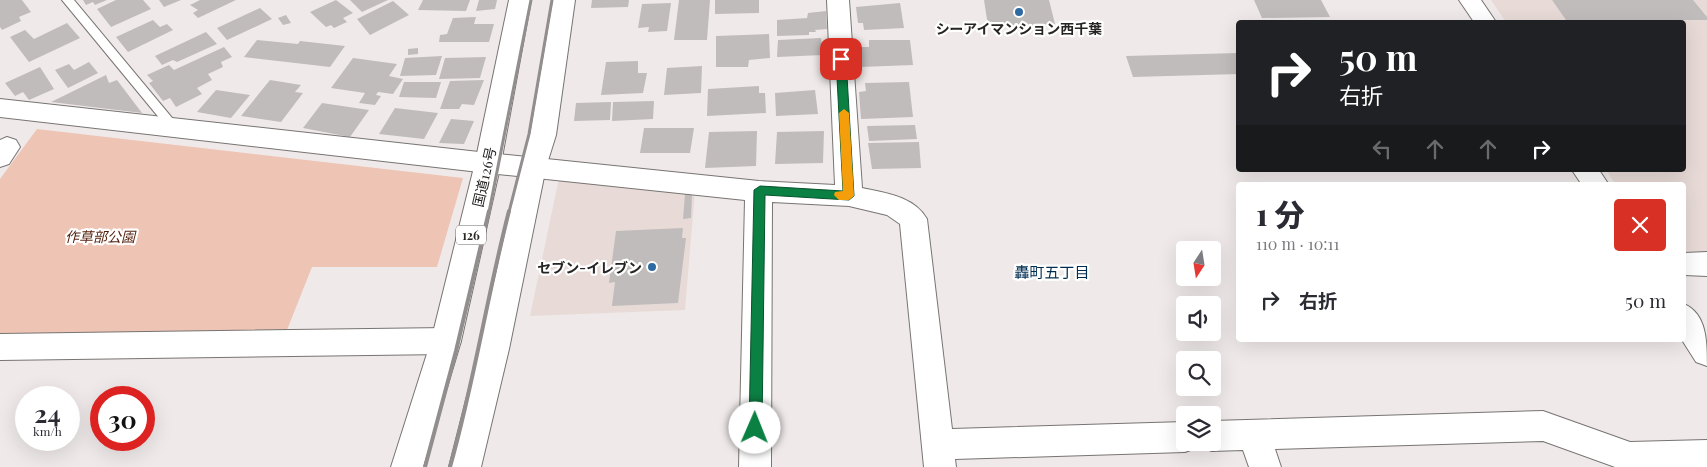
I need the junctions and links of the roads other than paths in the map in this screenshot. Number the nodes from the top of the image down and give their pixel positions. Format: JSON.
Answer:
{"nodes":[{"id":1,"x":68,"y":0,"type":"edge"},
{"id":2,"x":520,"y":0,"type":"edge"},
{"id":3,"x":564,"y":0,"type":"edge"},
{"id":4,"x":838,"y":0,"type":"edge"},
{"id":5,"x":1470,"y":0,"type":"edge"},
{"id":6,"x":1484,"y":20,"type":"edge"},
{"id":7,"x":0,"y":108,"type":"edge"},
{"id":8,"x":174,"y":128,"type":"junction"},
{"id":9,"x":488,"y":163,"type":"junction"},
{"id":10,"x":533,"y":167,"type":"junction"},
{"id":11,"x":760,"y":190,"type":"junction"},
{"id":12,"x":849,"y":196,"type":"junction"},
{"id":13,"x":1686,"y":264,"type":"edge"},
{"id":14,"x":1707,"y":264,"type":"edge"},
{"id":15,"x":1686,"y":320,"type":"edge"},
{"id":16,"x":446,"y":341,"type":"junction"},
{"id":17,"x":0,"y":347,"type":"edge"},
{"id":18,"x":1707,"y":353,"type":"edge"},
{"id":19,"x":1254,"y":435,"type":"junction"},
{"id":20,"x":1221,"y":436,"type":"edge"},
{"id":21,"x":1176,"y":438,"type":"edge"},
{"id":22,"x":1707,"y":454,"type":"edge"},
{"id":23,"x":939,"y":456,"type":"edge"},
{"id":24,"x":408,"y":467,"type":"edge"},
{"id":25,"x":465,"y":467,"type":"edge"},
{"id":26,"x":755,"y":467,"type":"edge"},
{"id":27,"x":1265,"y":467,"type":"edge"}],
"edges":[{"from":1,"to":8,"type":"lane"},
{"from":2,"to":9,"type":"main road","name":"国道126号","number":"126"},
{"from":3,"to":10,"type":"main road"},
{"from":4,"to":12,"type":"main road"},
{"from":5,"to":6,"type":"main road"},
{"from":7,"to":8,"type":"main road"},
{"from":8,"to":9,"type":"main road"},
{"from":9,"to":10,"type":"main road"},
{"from":9,"to":16,"type":"main road","name":"国道126号","number":"126"},
{"from":10,"to":11,"type":"main road"},
{"from":10,"to":25,"type":"main road"},
{"from":11,"to":12,"type":"main road"},
{"from":11,"to":26,"type":"main road"},
{"from":12,"to":23,"type":"main road"},
{"from":13,"to":14,"type":"main road"},
{"from":15,"to":18,"type":"main road"},
{"from":16,"to":17,"type":"main road"},
{"from":16,"to":24,"type":"main road","name":"国道126号","number":"126"},
{"from":19,"to":20,"type":"main road"},
{"from":19,"to":22,"type":"main road"},
{"from":19,"to":27,"type":"main road"},
{"from":21,"to":23,"type":"main road"}]}
